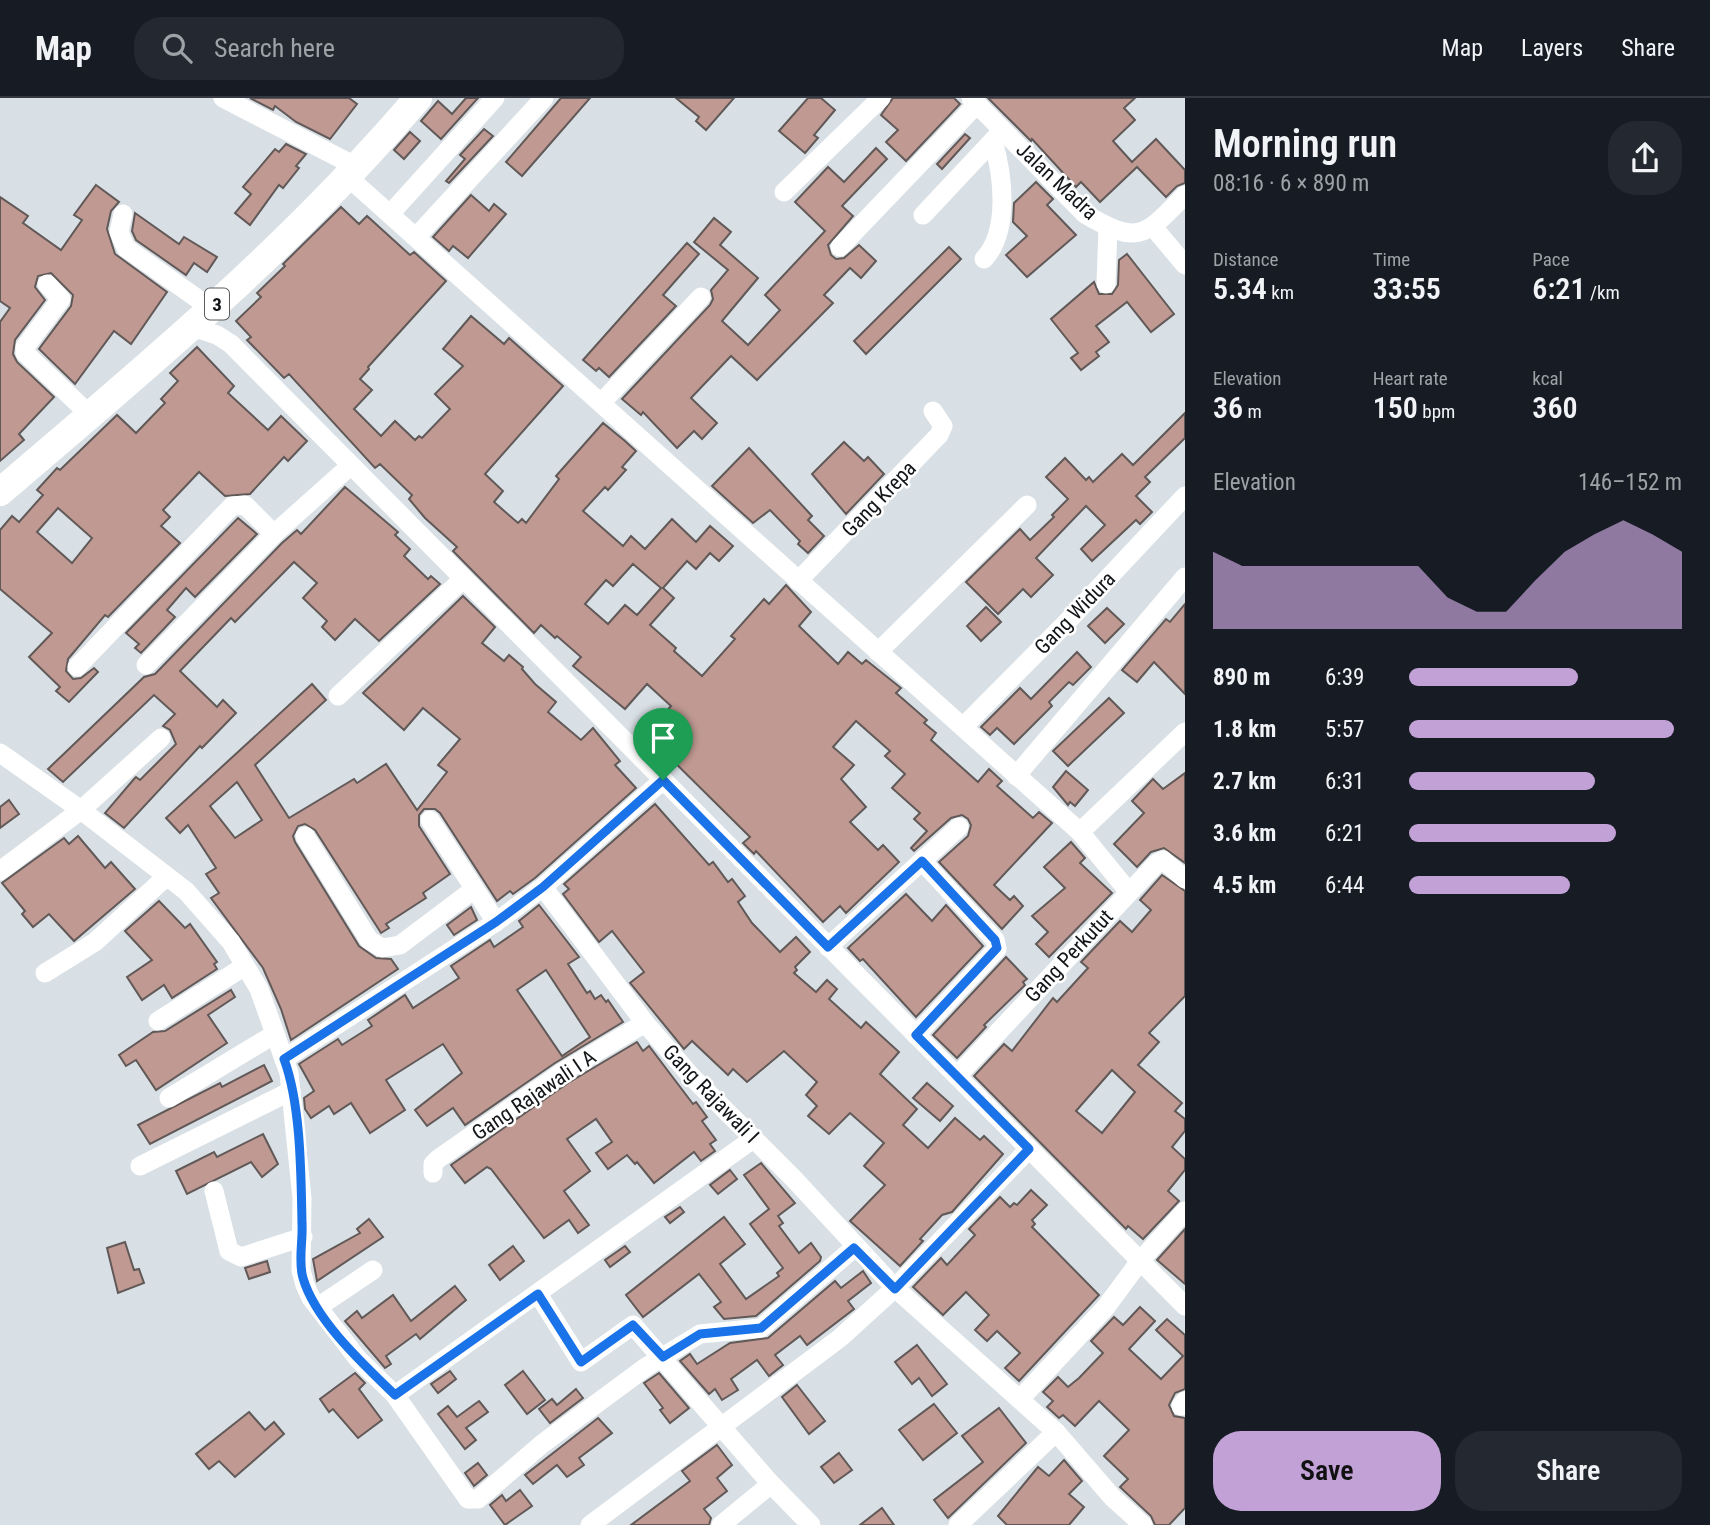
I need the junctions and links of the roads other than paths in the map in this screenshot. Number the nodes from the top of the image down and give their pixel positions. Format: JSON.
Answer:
{"nodes":[{"id":1,"x":418,"y":98,"type":"edge"},
{"id":2,"x":495,"y":98,"type":"edge"},
{"id":3,"x":544,"y":98,"type":"edge"},
{"id":4,"x":881,"y":98,"type":"edge"},
{"id":5,"x":236,"y":101,"type":"edge"},
{"id":6,"x":974,"y":101,"type":"edge"},
{"id":7,"x":998,"y":135,"type":"junction"},
{"id":8,"x":354,"y":173,"type":"junction"},
{"id":9,"x":784,"y":192,"type":"dead end"},
{"id":10,"x":1185,"y":195,"type":"edge"},
{"id":11,"x":391,"y":213,"type":"junction"},
{"id":12,"x":123,"y":214,"type":"dead end"},
{"id":13,"x":923,"y":215,"type":"dead end"},
{"id":14,"x":1108,"y":227,"type":"junction"},
{"id":15,"x":1154,"y":228,"type":"junction"},
{"id":16,"x":417,"y":236,"type":"junction"},
{"id":17,"x":840,"y":247,"type":"dead end"},
{"id":18,"x":984,"y":259,"type":"dead end"},
{"id":19,"x":1185,"y":265,"type":"edge"},
{"id":20,"x":47,"y":284,"type":"dead end"},
{"id":21,"x":1106,"y":284,"type":"dead end"},
{"id":22,"x":701,"y":297,"type":"dead end"},
{"id":23,"x":208,"y":312,"type":"junction"},
{"id":24,"x":231,"y":344,"type":"junction"},
{"id":25,"x":602,"y":402,"type":"junction"},
{"id":26,"x":933,"y":411,"type":"dead end"},
{"id":27,"x":90,"y":415,"type":"junction"},
{"id":28,"x":350,"y":466,"type":"junction"},
{"id":29,"x":0,"y":492,"type":"edge"},
{"id":30,"x":1185,"y":496,"type":"edge"},
{"id":31,"x":1027,"y":505,"type":"dead end"},
{"id":32,"x":274,"y":534,"type":"junction"},
{"id":33,"x":1185,"y":577,"type":"edge"},
{"id":34,"x":463,"y":579,"type":"junction"},
{"id":35,"x":798,"y":582,"type":"junction"},
{"id":36,"x":878,"y":652,"type":"junction"},
{"id":37,"x":146,"y":665,"type":"dead end"},
{"id":38,"x":77,"y":667,"type":"dead end"},
{"id":39,"x":338,"y":696,"type":"dead end"},
{"id":40,"x":963,"y":727,"type":"junction"},
{"id":41,"x":1185,"y":732,"type":"edge"},
{"id":42,"x":161,"y":738,"type":"dead end"},
{"id":43,"x":0,"y":753,"type":"edge"},
{"id":44,"x":1016,"y":776,"type":"junction"},
{"id":45,"x":663,"y":780,"type":"junction"},
{"id":46,"x":81,"y":810,"type":"junction"},
{"id":47,"x":430,"y":820,"type":"dead end"},
{"id":48,"x":959,"y":827,"type":"dead end"},
{"id":49,"x":1080,"y":832,"type":"junction"},
{"id":50,"x":305,"y":836,"type":"dead end"},
{"id":51,"x":922,"y":861,"type":"junction"},
{"id":52,"x":0,"y":871,"type":"edge"},
{"id":53,"x":166,"y":877,"type":"junction"},
{"id":54,"x":1185,"y":879,"type":"edge"},
{"id":55,"x":543,"y":887,"type":"junction"},
{"id":56,"x":473,"y":890,"type":"junction"},
{"id":57,"x":1128,"y":891,"type":"junction"},
{"id":58,"x":496,"y":922,"type":"junction"},
{"id":59,"x":828,"y":947,"type":"junction"},
{"id":60,"x":245,"y":966,"type":"junction"},
{"id":61,"x":45,"y":973,"type":"dead end"},
{"id":62,"x":158,"y":1021,"type":"dead end"},
{"id":63,"x":645,"y":1023,"type":"junction"},
{"id":64,"x":275,"y":1034,"type":"junction"},
{"id":65,"x":916,"y":1035,"type":"junction"},
{"id":66,"x":284,"y":1059,"type":"junction"},
{"id":67,"x":957,"y":1076,"type":"junction"},
{"id":68,"x":291,"y":1091,"type":"junction"},
{"id":69,"x":169,"y":1098,"type":"dead end"},
{"id":70,"x":753,"y":1139,"type":"junction"},
{"id":71,"x":1029,"y":1149,"type":"junction"},
{"id":72,"x":140,"y":1167,"type":"dead end"},
{"id":73,"x":433,"y":1173,"type":"dead end"},
{"id":74,"x":214,"y":1191,"type":"dead end"},
{"id":75,"x":1185,"y":1211,"type":"edge"},
{"id":76,"x":303,"y":1237,"type":"junction"},
{"id":77,"x":854,"y":1248,"type":"junction"},
{"id":78,"x":1140,"y":1261,"type":"junction"},
{"id":79,"x":373,"y":1270,"type":"dead end"},
{"id":80,"x":895,"y":1289,"type":"junction"},
{"id":81,"x":538,"y":1294,"type":"junction"},
{"id":82,"x":1185,"y":1306,"type":"edge"},
{"id":83,"x":317,"y":1307,"type":"junction"},
{"id":84,"x":663,"y":1357,"type":"junction"},
{"id":85,"x":395,"y":1395,"type":"junction"},
{"id":86,"x":1020,"y":1399,"type":"junction"},
{"id":87,"x":720,"y":1427,"type":"junction"},
{"id":88,"x":1056,"y":1432,"type":"junction"},
{"id":89,"x":771,"y":1484,"type":"junction"},
{"id":90,"x":590,"y":1525,"type":"edge"},
{"id":91,"x":721,"y":1525,"type":"edge"},
{"id":92,"x":811,"y":1525,"type":"edge"},
{"id":93,"x":958,"y":1525,"type":"edge"},
{"id":94,"x":1143,"y":1525,"type":"edge"}],
"edges":[{"from":1,"to":8,"type":"highway","number":"3"},
{"from":2,"to":11,"type":"street"},
{"from":3,"to":16,"type":"street"},
{"from":4,"to":9,"type":"street"},
{"from":5,"to":8,"type":"street"},
{"from":6,"to":7,"type":"street","name":"Jalan Madra"},
{"from":6,"to":17,"type":"street"},
{"from":7,"to":13,"type":"street"},
{"from":7,"to":14,"type":"street","name":"Jalan Madra"},
{"from":7,"to":18,"type":"street"},
{"from":8,"to":11,"type":"street"},
{"from":8,"to":23,"type":"highway","number":"3"},
{"from":10,"to":15,"type":"street"},
{"from":11,"to":16,"type":"street"},
{"from":12,"to":23,"type":"street"},
{"from":14,"to":15,"type":"street","name":"Jalan Madra"},
{"from":14,"to":21,"type":"street"},
{"from":15,"to":19,"type":"street"},
{"from":16,"to":25,"type":"street"},
{"from":20,"to":27,"type":"street"},
{"from":22,"to":25,"type":"street"},
{"from":23,"to":24,"type":"street"},
{"from":23,"to":24,"type":"street"},
{"from":23,"to":27,"type":"highway","number":"3"},
{"from":24,"to":28,"type":"street"},
{"from":25,"to":35,"type":"street"},
{"from":26,"to":35,"type":"street","name":"Gang Krepa"},
{"from":27,"to":29,"type":"highway","number":"3"},
{"from":28,"to":32,"type":"street"},
{"from":28,"to":34,"type":"street"},
{"from":30,"to":40,"type":"street","name":"Gang Widura"},
{"from":31,"to":36,"type":"street"},
{"from":32,"to":37,"type":"street"},
{"from":32,"to":38,"type":"street"},
{"from":33,"to":44,"type":"street"},
{"from":34,"to":39,"type":"street"},
{"from":34,"to":45,"type":"street"},
{"from":35,"to":36,"type":"street"},
{"from":36,"to":40,"type":"street"},
{"from":40,"to":44,"type":"street"},
{"from":41,"to":49,"type":"street"},
{"from":42,"to":46,"type":"street"},
{"from":43,"to":46,"type":"street"},
{"from":44,"to":49,"type":"street"},
{"from":45,"to":55,"type":"street"},
{"from":45,"to":59,"type":"street"},
{"from":46,"to":52,"type":"street"},
{"from":46,"to":53,"type":"street"},
{"from":47,"to":56,"type":"street"},
{"from":48,"to":51,"type":"street"},
{"from":49,"to":57,"type":"street"},
{"from":50,"to":56,"type":"street"},
{"from":51,"to":59,"type":"street"},
{"from":51,"to":65,"type":"street"},
{"from":53,"to":60,"type":"street"},
{"from":53,"to":61,"type":"street"},
{"from":54,"to":57,"type":"street","name":"Gang Perkutut"},
{"from":55,"to":58,"type":"street"},
{"from":55,"to":63,"type":"street","name":"Gang Rajawali I"},
{"from":56,"to":58,"type":"street"},
{"from":57,"to":67,"type":"street","name":"Gang Perkutut"},
{"from":58,"to":66,"type":"street"},
{"from":59,"to":65,"type":"street"},
{"from":60,"to":62,"type":"street"},
{"from":60,"to":64,"type":"street"},
{"from":63,"to":70,"type":"street","name":"Gang Rajawali I"},
{"from":63,"to":73,"type":"street","name":"Gang Rajawali I A"},
{"from":64,"to":66,"type":"street"},
{"from":64,"to":69,"type":"street"},
{"from":65,"to":67,"type":"street"},
{"from":66,"to":68,"type":"street"},
{"from":67,"to":71,"type":"street"},
{"from":68,"to":72,"type":"street"},
{"from":68,"to":76,"type":"street"},
{"from":70,"to":77,"type":"street","name":"Gang Rajawali I"},
{"from":70,"to":81,"type":"street"},
{"from":71,"to":78,"type":"street"},
{"from":71,"to":80,"type":"street"},
{"from":74,"to":76,"type":"street"},
{"from":75,"to":78,"type":"street"},
{"from":76,"to":83,"type":"street"},
{"from":77,"to":80,"type":"street","name":"Gang Rajawali I"},
{"from":77,"to":84,"type":"street"},
{"from":78,"to":82,"type":"street"},
{"from":78,"to":86,"type":"street"},
{"from":79,"to":83,"type":"street"},
{"from":80,"to":86,"type":"street","name":"Gang Rajawali I"},
{"from":80,"to":87,"type":"street"},
{"from":81,"to":84,"type":"street"},
{"from":81,"to":85,"type":"street"},
{"from":83,"to":85,"type":"street"},
{"from":84,"to":85,"type":"street"},
{"from":84,"to":87,"type":"street"},
{"from":86,"to":88,"type":"street","name":"Gang Rajawali I"},
{"from":87,"to":89,"type":"street"},
{"from":87,"to":90,"type":"street"},
{"from":88,"to":93,"type":"street"},
{"from":88,"to":94,"type":"street","name":"Gang Rajawali I"},
{"from":89,"to":91,"type":"street"},
{"from":89,"to":92,"type":"street"}]}
